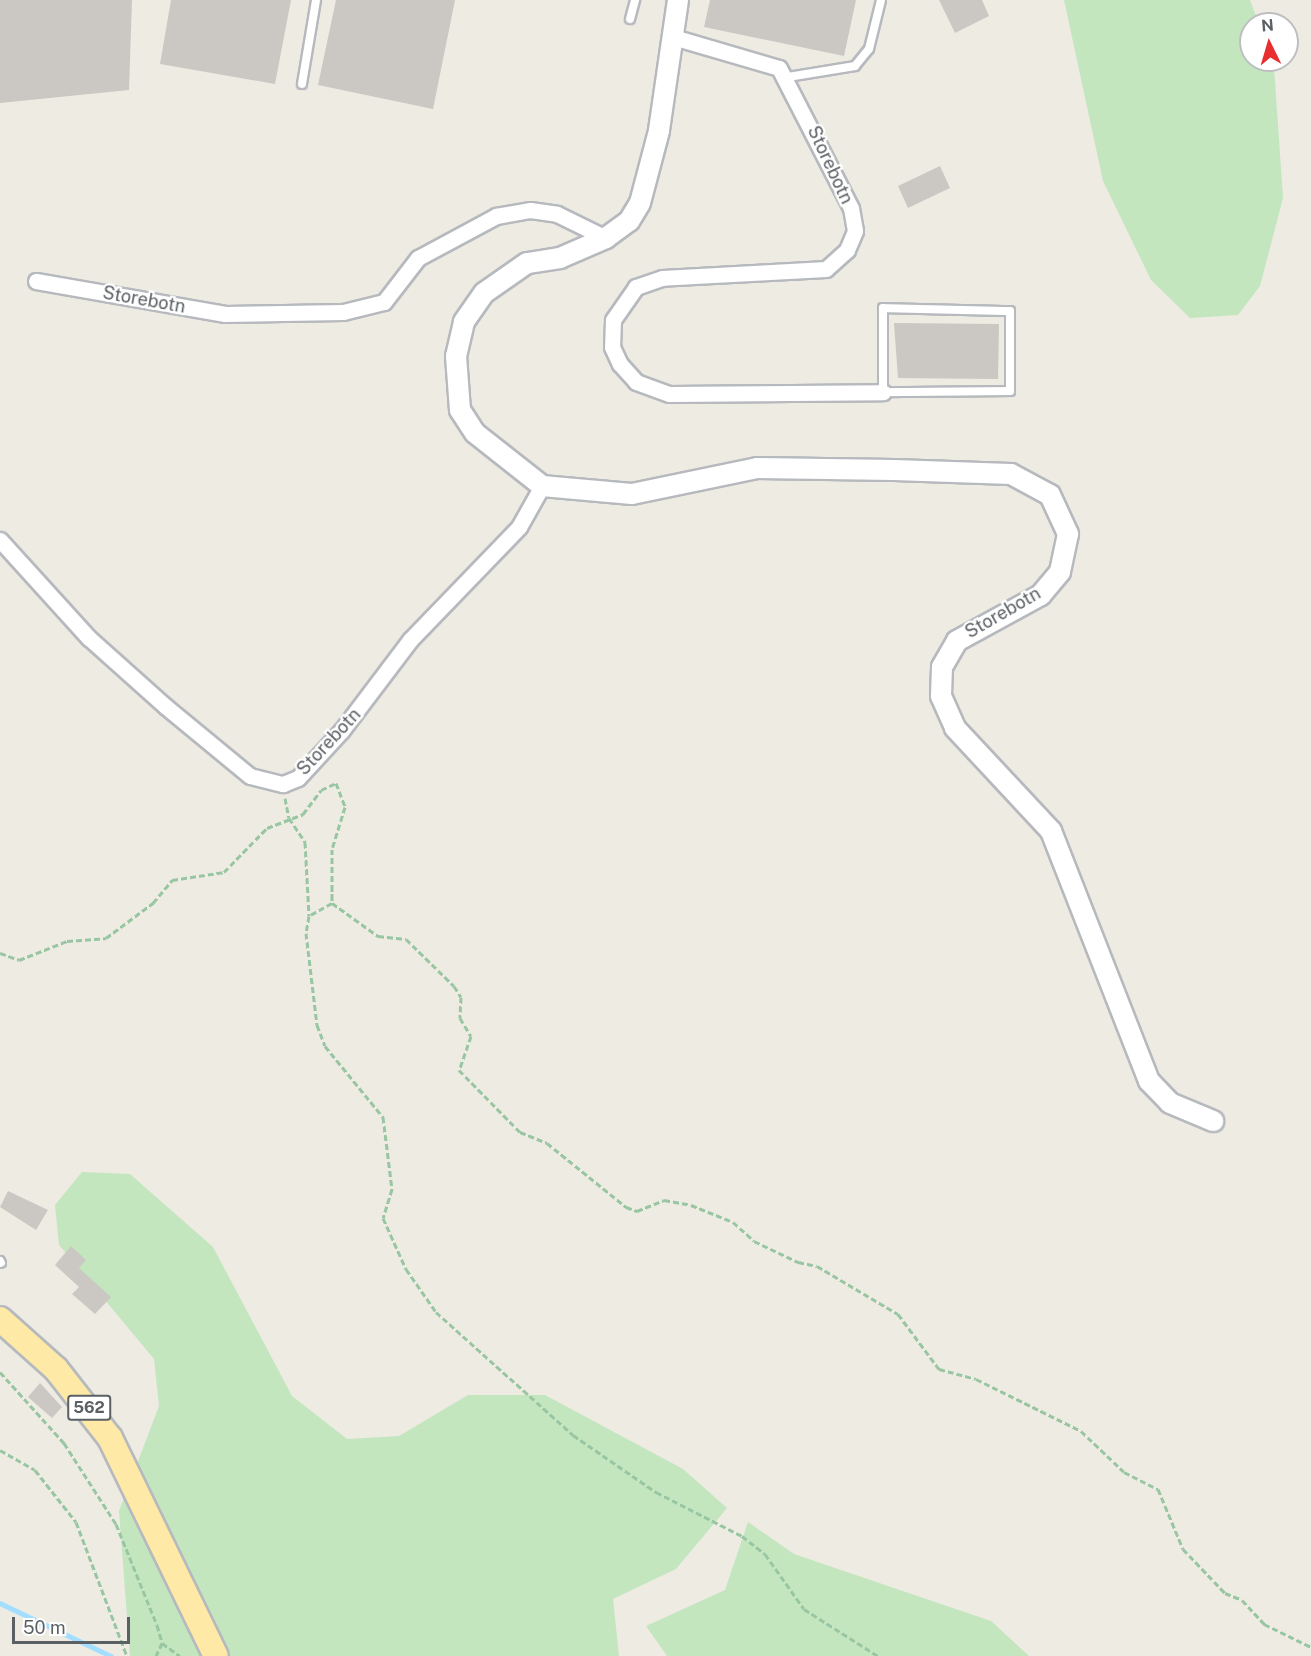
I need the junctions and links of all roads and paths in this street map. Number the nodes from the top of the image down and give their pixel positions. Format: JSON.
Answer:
{"nodes":[{"id":1,"x":316,"y":0,"type":"edge"},
{"id":2,"x":635,"y":0,"type":"edge"},
{"id":3,"x":678,"y":0,"type":"edge"},
{"id":4,"x":881,"y":0,"type":"edge"},
{"id":5,"x":630,"y":19,"type":"dead end"},
{"id":6,"x":673,"y":37,"type":"junction"},
{"id":7,"x":788,"y":77,"type":"junction"},
{"id":8,"x":302,"y":84,"type":"dead end"},
{"id":9,"x":606,"y":238,"type":"junction"},
{"id":10,"x":36,"y":281,"type":"dead end"},
{"id":11,"x":883,"y":392,"type":"junction"},
{"id":12,"x":542,"y":486,"type":"junction"},
{"id":13,"x":0,"y":540,"type":"edge"},
{"id":14,"x":283,"y":784,"type":"junction"},
{"id":15,"x":289,"y":818,"type":"junction"},
{"id":16,"x":332,"y":903,"type":"junction"},
{"id":17,"x":309,"y":916,"type":"junction"},
{"id":18,"x":0,"y":954,"type":"edge"},
{"id":19,"x":1213,"y":1121,"type":"dead end"},
{"id":20,"x":0,"y":1319,"type":"edge"},
{"id":21,"x":0,"y":1372,"type":"edge"},
{"id":22,"x":0,"y":1450,"type":"edge"},
{"id":23,"x":152,"y":1517,"type":"junction"},
{"id":24,"x":162,"y":1643,"type":"junction"},
{"id":25,"x":1311,"y":1647,"type":"edge"},
{"id":26,"x":127,"y":1656,"type":"edge"},
{"id":27,"x":156,"y":1656,"type":"edge"},
{"id":28,"x":180,"y":1656,"type":"edge"},
{"id":29,"x":216,"y":1656,"type":"edge"},
{"id":30,"x":232,"y":1656,"type":"edge"},
{"id":31,"x":878,"y":1656,"type":"edge"}],
"edges":[{"from":1,"to":8,"type":"lane"},
{"from":2,"to":5,"type":"lane"},
{"from":3,"to":6,"type":"street"},
{"from":4,"to":7,"type":"lane"},
{"from":6,"to":7,"type":"street","name":"Storebotn"},
{"from":6,"to":9,"type":"street"},
{"from":7,"to":11,"type":"street","name":"Storebotn"},
{"from":9,"to":10,"type":"street","name":"Storebotn"},
{"from":9,"to":12,"type":"street"},
{"from":11,"to":11,"type":"lane"},
{"from":12,"to":14,"type":"street","name":"Storebotn"},
{"from":12,"to":19,"type":"street","name":"Storebotn"},
{"from":13,"to":14,"type":"street","name":"Storebotn"},
{"from":14,"to":15,"type":"path"},
{"from":15,"to":16,"type":"path"},
{"from":15,"to":17,"type":"path"},
{"from":15,"to":18,"type":"path"},
{"from":16,"to":17,"type":"path"},
{"from":16,"to":25,"type":"path"},
{"from":17,"to":31,"type":"path"},
{"from":20,"to":23,"type":"main road","number":"562"},
{"from":21,"to":24,"type":"path"},
{"from":22,"to":26,"type":"path"},
{"from":23,"to":29,"type":"main road","number":"562"},
{"from":23,"to":30,"type":"main road","number":"562"},
{"from":24,"to":27,"type":"path"},
{"from":24,"to":28,"type":"path"}]}
